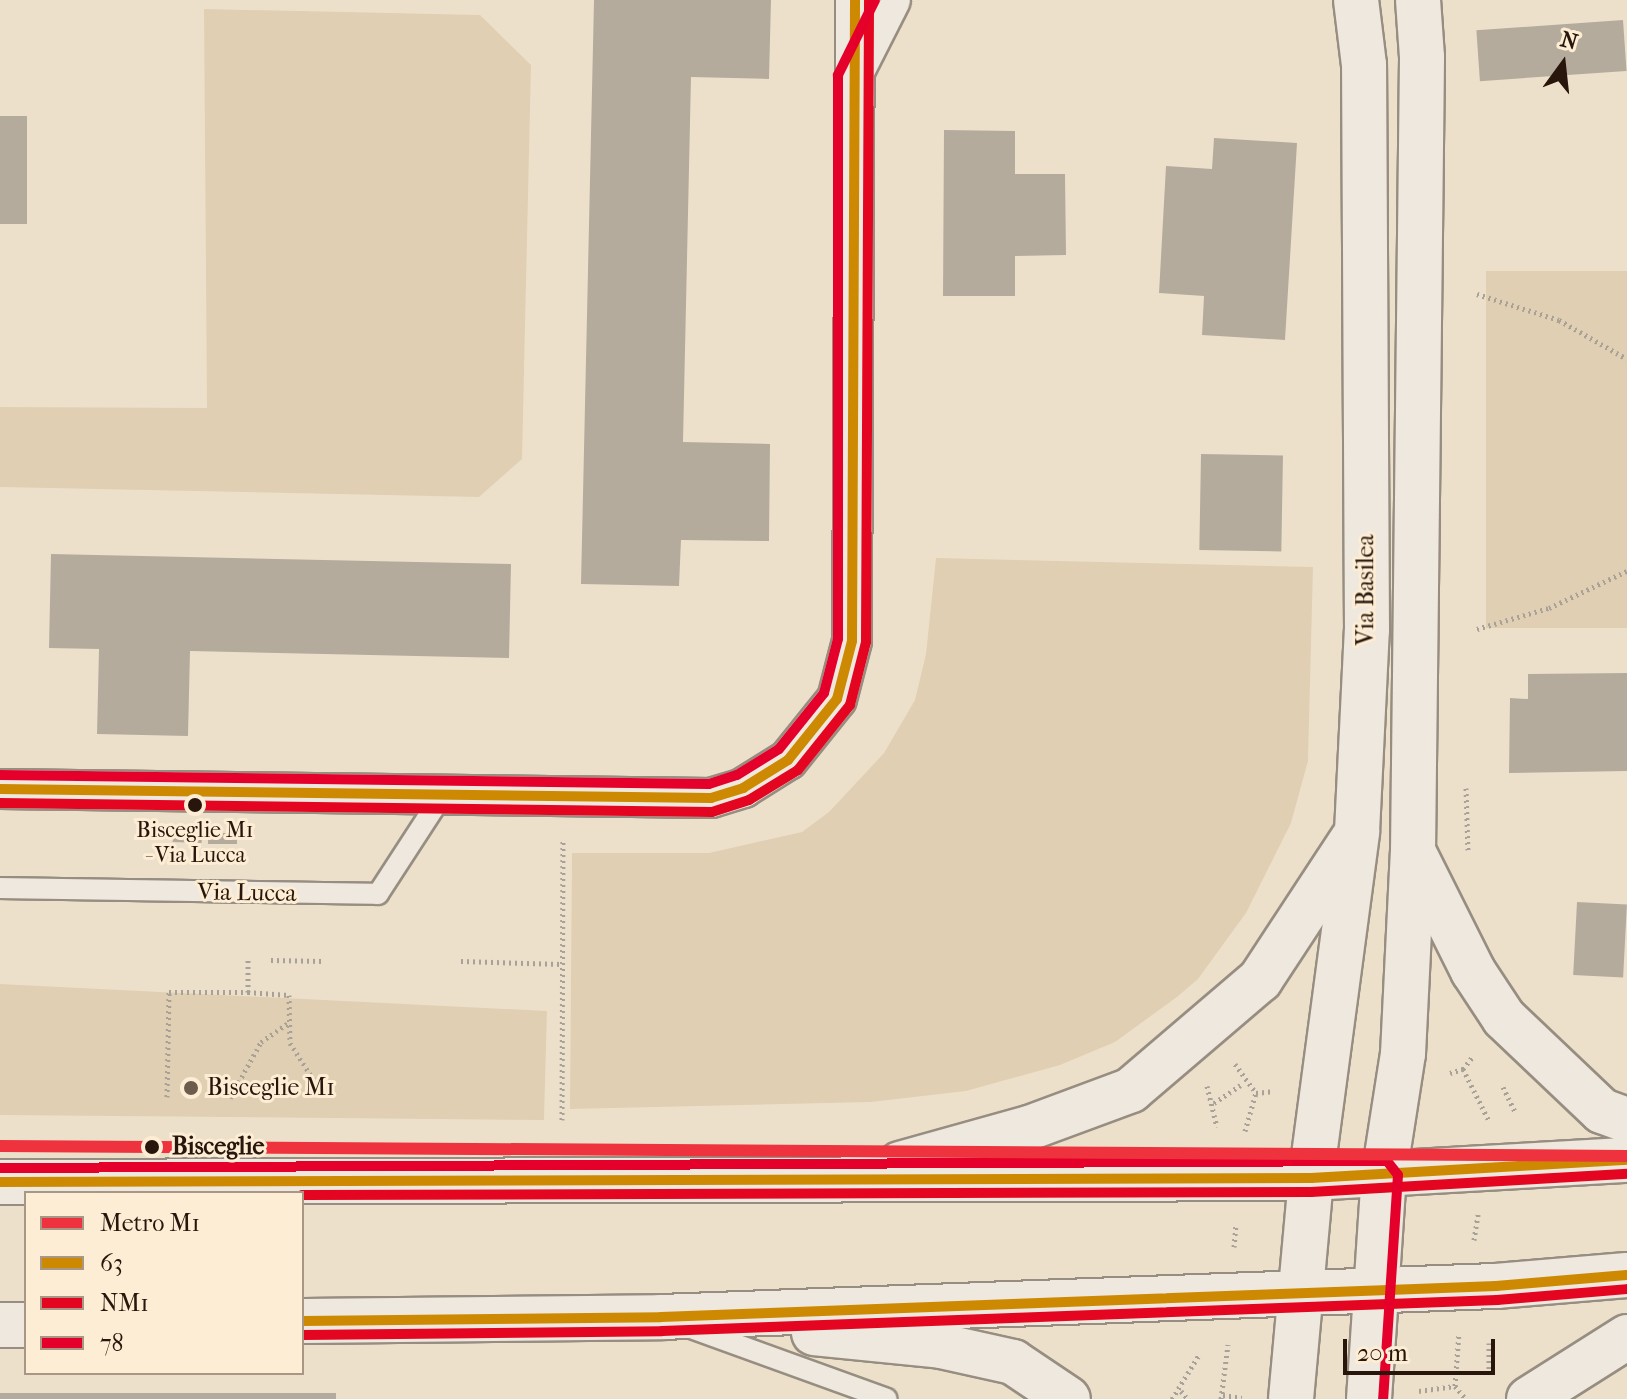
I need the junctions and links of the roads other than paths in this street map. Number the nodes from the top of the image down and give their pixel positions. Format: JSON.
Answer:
{"nodes":[{"id":1,"x":855,"y":0,"type":"edge"},
{"id":2,"x":891,"y":0,"type":"edge"},
{"id":3,"x":1356,"y":0,"type":"edge"},
{"id":4,"x":1418,"y":0,"type":"edge"},
{"id":5,"x":852,"y":76,"type":"junction"},
{"id":6,"x":0,"y":789,"type":"edge"},
{"id":7,"x":441,"y":797,"type":"junction"},
{"id":8,"x":1357,"y":832,"type":"junction"},
{"id":9,"x":1413,"y":852,"type":"junction"},
{"id":10,"x":0,"y":888,"type":"edge"},
{"id":11,"x":1627,"y":1120,"type":"edge"},
{"id":12,"x":1627,"y":1160,"type":"edge"},
{"id":13,"x":1384,"y":1175,"type":"junction"},
{"id":14,"x":1311,"y":1178,"type":"junction"},
{"id":15,"x":841,"y":1181,"type":"junction"},
{"id":16,"x":0,"y":1182,"type":"edge"},
{"id":17,"x":1627,"y":1275,"type":"edge"},
{"id":18,"x":1379,"y":1290,"type":"junction"},
{"id":19,"x":1302,"y":1291,"type":"junction"},
{"id":20,"x":661,"y":1317,"type":"junction"},
{"id":21,"x":304,"y":1321,"type":"edge"},
{"id":22,"x":0,"y":1325,"type":"edge"},
{"id":23,"x":24,"y":1325,"type":"edge"},
{"id":24,"x":1627,"y":1337,"type":"edge"},
{"id":25,"x":887,"y":1399,"type":"edge"},
{"id":26,"x":1068,"y":1399,"type":"edge"},
{"id":27,"x":1291,"y":1399,"type":"edge"},
{"id":28,"x":1369,"y":1399,"type":"edge"},
{"id":29,"x":1529,"y":1399,"type":"edge"}],
"edges":[{"from":1,"to":5,"type":"street"},
{"from":2,"to":5,"type":"street"},
{"from":3,"to":8,"type":"main road","name":"Via Basilea"},
{"from":4,"to":9,"type":"main road","name":"Via Basilea"},
{"from":5,"to":7,"type":"street"},
{"from":6,"to":7,"type":"street"},
{"from":7,"to":10,"type":"lane","name":"Via Lucca"},
{"from":8,"to":14,"type":"main road","name":"Via Basilea"},
{"from":8,"to":15,"type":"main road"},
{"from":9,"to":11,"type":"main road"},
{"from":9,"to":13,"type":"main road","name":"Via Basilea"},
{"from":12,"to":13,"type":"main road"},
{"from":13,"to":14,"type":"main road"},
{"from":13,"to":18,"type":"main road","name":"Via Basilea"},
{"from":14,"to":15,"type":"main road"},
{"from":14,"to":19,"type":"main road","name":"Via Basilea"},
{"from":15,"to":16,"type":"main road"},
{"from":17,"to":18,"type":"main road"},
{"from":18,"to":19,"type":"main road"},
{"from":18,"to":28,"type":"main road","name":"Via Basilea"},
{"from":19,"to":20,"type":"main road"},
{"from":19,"to":27,"type":"main road","name":"Via Basilea"},
{"from":20,"to":21,"type":"main road"},
{"from":20,"to":25,"type":"lane"},
{"from":20,"to":26,"type":"main road"},
{"from":22,"to":23,"type":"main road"},
{"from":24,"to":29,"type":"main road"}]}
